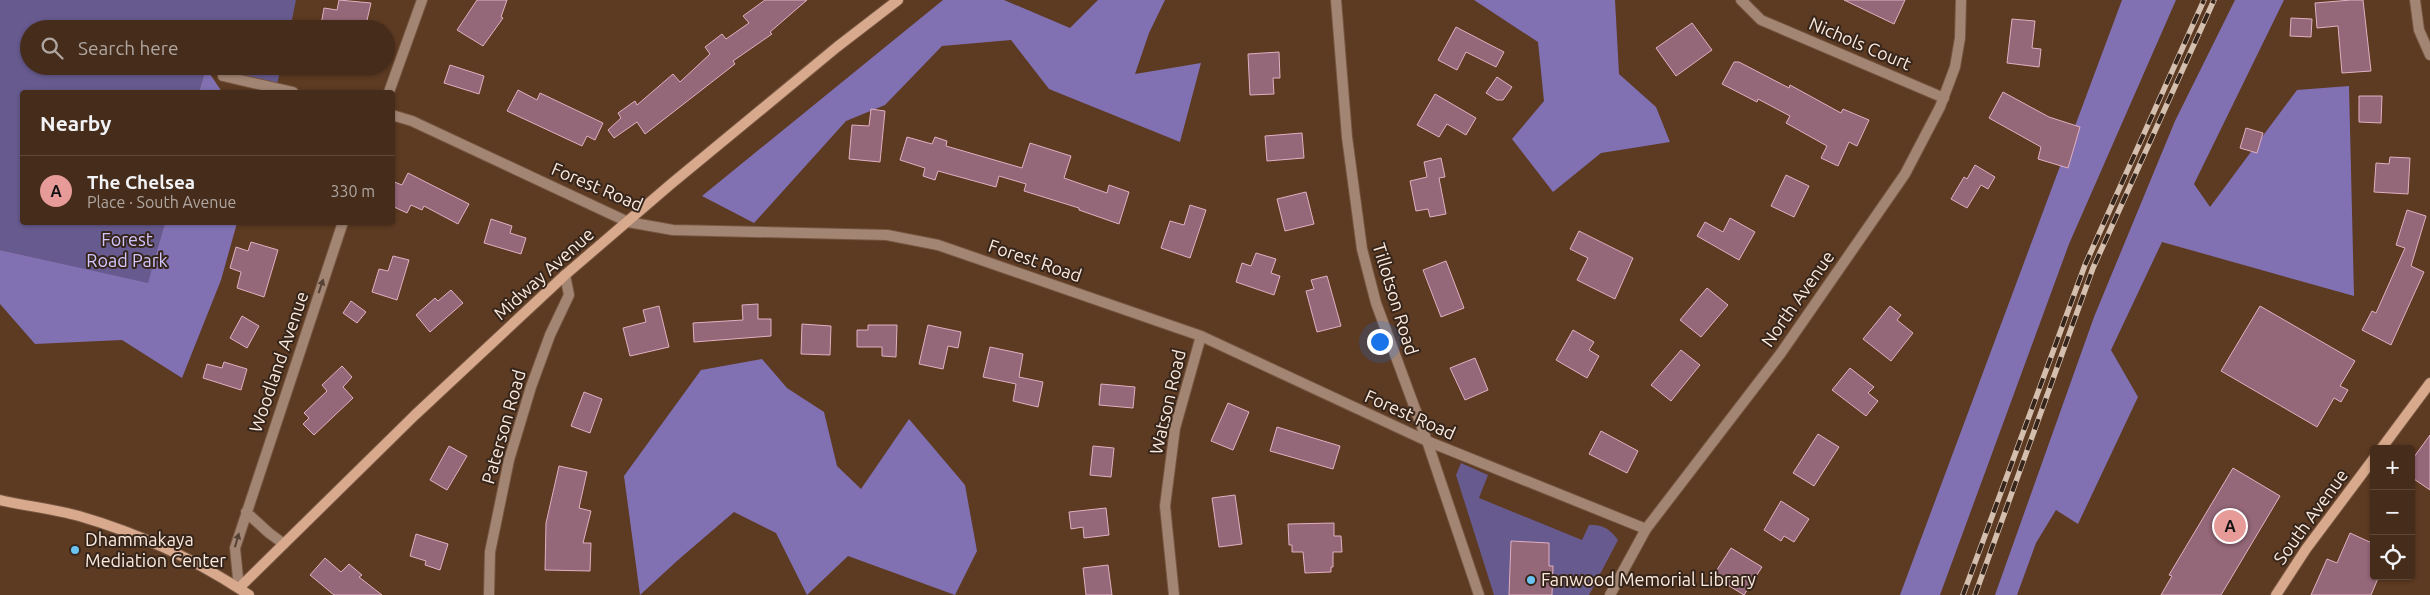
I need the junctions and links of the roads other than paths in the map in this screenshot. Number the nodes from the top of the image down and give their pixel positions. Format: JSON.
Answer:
{"nodes":[{"id":1,"x":422,"y":0,"type":"edge"},
{"id":2,"x":898,"y":0,"type":"edge"},
{"id":3,"x":1336,"y":0,"type":"edge"},
{"id":4,"x":1741,"y":0,"type":"edge"},
{"id":5,"x":1961,"y":0,"type":"edge"},
{"id":6,"x":2415,"y":0,"type":"edge"},
{"id":7,"x":2430,"y":54,"type":"edge"},
{"id":8,"x":223,"y":76,"type":"dead end"},
{"id":9,"x":284,"y":90,"type":"edge"},
{"id":10,"x":390,"y":90,"type":"edge"},
{"id":11,"x":1944,"y":98,"type":"junction"},
{"id":12,"x":395,"y":116,"type":"edge"},
{"id":13,"x":628,"y":222,"type":"junction"},
{"id":14,"x":342,"y":225,"type":"edge"},
{"id":15,"x":565,"y":275,"type":"junction"},
{"id":16,"x":1200,"y":336,"type":"junction"},
{"id":17,"x":2430,"y":383,"type":"edge"},
{"id":18,"x":1427,"y":441,"type":"junction"},
{"id":19,"x":2384,"y":445,"type":"edge"},
{"id":20,"x":2370,"y":463,"type":"edge"},
{"id":21,"x":0,"y":500,"type":"edge"},
{"id":22,"x":246,"y":512,"type":"junction"},
{"id":23,"x":1646,"y":530,"type":"junction"},
{"id":24,"x":284,"y":544,"type":"junction"},
{"id":25,"x":236,"y":592,"type":"edge"},
{"id":26,"x":249,"y":595,"type":"edge"},
{"id":27,"x":489,"y":595,"type":"edge"},
{"id":28,"x":1174,"y":595,"type":"edge"},
{"id":29,"x":1478,"y":595,"type":"edge"},
{"id":30,"x":1610,"y":595,"type":"edge"},
{"id":31,"x":2276,"y":595,"type":"edge"}],
"edges":[{"from":1,"to":10,"type":"street"},
{"from":2,"to":13,"type":"main road","name":"Midway Avenue"},
{"from":3,"to":18,"type":"street","name":"Tillotson Road"},
{"from":4,"to":11,"type":"street","name":"Nichols Court"},
{"from":5,"to":11,"type":"street","name":"North Avenue"},
{"from":6,"to":7,"type":"street"},
{"from":8,"to":9,"type":"street"},
{"from":11,"to":23,"type":"street","name":"North Avenue"},
{"from":12,"to":13,"type":"street","name":"Forest Road"},
{"from":13,"to":15,"type":"main road","name":"Midway Avenue"},
{"from":13,"to":16,"type":"street","name":"Forest Road"},
{"from":22,"to":14,"type":"street","name":"Woodland Avenue","one_way":true},
{"from":15,"to":24,"type":"main road","name":"Midway Avenue"},
{"from":15,"to":27,"type":"street","name":"Paterson Road"},
{"from":16,"to":18,"type":"street","name":"Forest Road"},
{"from":16,"to":28,"type":"street","name":"Watson Road"},
{"from":17,"to":19,"type":"main road"},
{"from":18,"to":23,"type":"street","name":"Forest Road"},
{"from":18,"to":29,"type":"street","name":"Tillotson Road"},
{"from":20,"to":31,"type":"main road","name":"South Avenue"},
{"from":21,"to":25,"type":"main road"},
{"from":22,"to":24,"type":"street"},
{"from":25,"to":22,"type":"street","name":"Woodland Avenue","one_way":true},
{"from":23,"to":30,"type":"street","name":"North Avenue"},
{"from":24,"to":25,"type":"main road","name":"Midway Avenue"},
{"from":25,"to":26,"type":"main road"}]}
